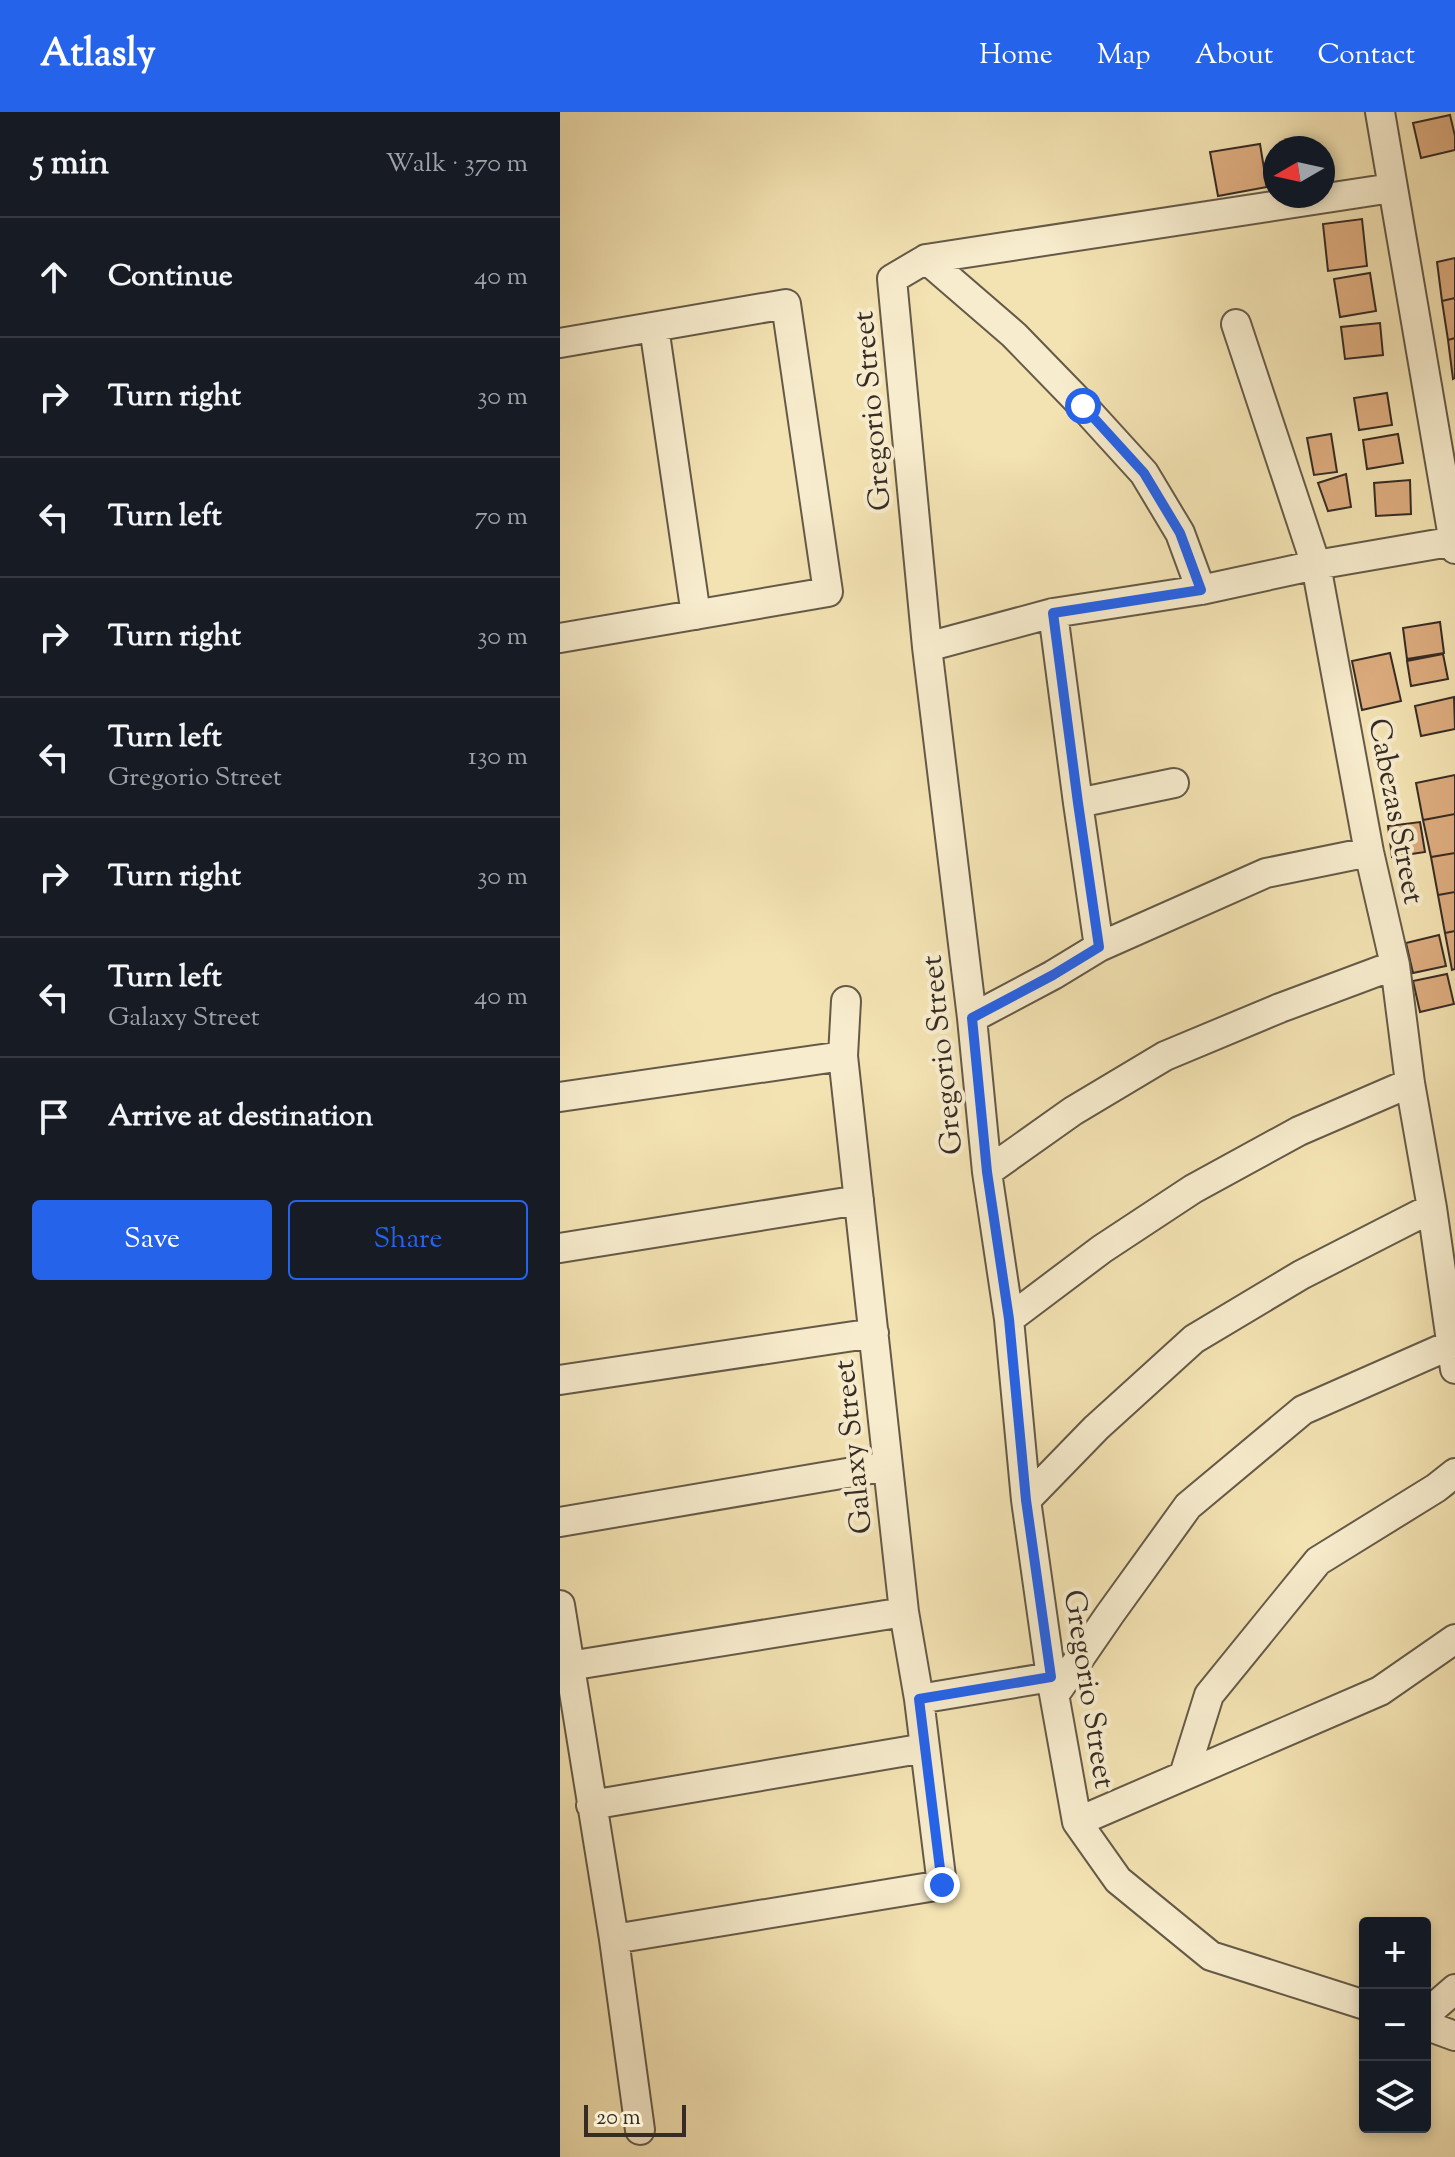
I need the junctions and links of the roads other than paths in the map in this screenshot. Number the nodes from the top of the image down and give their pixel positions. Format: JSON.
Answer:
{"nodes":[{"id":1,"x":1380,"y":112,"type":"edge"},
{"id":2,"x":1392,"y":188,"type":"junction"},
{"id":3,"x":926,"y":259,"type":"junction"},
{"id":4,"x":1236,"y":324,"type":"dead end"},
{"id":5,"x":654,"y":327,"type":"junction"},
{"id":6,"x":560,"y":343,"type":"edge"},
{"id":7,"x":1455,"y":543,"type":"edge"},
{"id":8,"x":1316,"y":565,"type":"junction"},
{"id":9,"x":1201,"y":590,"type":"junction"},
{"id":10,"x":1053,"y":613,"type":"junction"},
{"id":11,"x":696,"y":615,"type":"junction"},
{"id":12,"x":560,"y":638,"type":"edge"},
{"id":13,"x":927,"y":647,"type":"junction"},
{"id":14,"x":1174,"y":783,"type":"dead end"},
{"id":15,"x":1078,"y":803,"type":"junction"},
{"id":16,"x":1369,"y":852,"type":"junction"},
{"id":17,"x":1099,"y":947,"type":"junction"},
{"id":18,"x":1395,"y":965,"type":"junction"},
{"id":19,"x":846,"y":1001,"type":"dead end"},
{"id":20,"x":972,"y":1018,"type":"junction"},
{"id":21,"x":843,"y":1056,"type":"junction"},
{"id":22,"x":1410,"y":1083,"type":"junction"},
{"id":23,"x":560,"y":1097,"type":"edge"},
{"id":24,"x":987,"y":1172,"type":"junction"},
{"id":25,"x":859,"y":1200,"type":"junction"},
{"id":26,"x":1432,"y":1208,"type":"junction"},
{"id":27,"x":560,"y":1248,"type":"edge"},
{"id":28,"x":1009,"y":1319,"type":"junction"},
{"id":29,"x":874,"y":1333,"type":"junction"},
{"id":30,"x":1454,"y":1352,"type":"edge"},
{"id":31,"x":560,"y":1380,"type":"edge"},
{"id":32,"x":888,"y":1466,"type":"junction"},
{"id":33,"x":1455,"y":1473,"type":"edge"},
{"id":34,"x":1026,"y":1500,"type":"junction"},
{"id":35,"x":560,"y":1522,"type":"edge"},
{"id":36,"x":560,"y":1605,"type":"edge"},
{"id":37,"x":904,"y":1612,"type":"junction"},
{"id":38,"x":1455,"y":1639,"type":"edge"},
{"id":39,"x":569,"y":1666,"type":"junction"},
{"id":40,"x":1053,"y":1686,"type":"junction"},
{"id":41,"x":919,"y":1699,"type":"junction"},
{"id":42,"x":925,"y":1748,"type":"junction"},
{"id":43,"x":1184,"y":1775,"type":"junction"},
{"id":44,"x":591,"y":1805,"type":"junction"},
{"id":45,"x":1077,"y":1822,"type":"junction"},
{"id":46,"x":614,"y":1939,"type":"junction"},
{"id":47,"x":1455,"y":1989,"type":"edge"},
{"id":48,"x":1359,"y":2003,"type":"edge"},
{"id":49,"x":1431,"y":2010,"type":"edge"},
{"id":50,"x":1431,"y":2027,"type":"edge"},
{"id":51,"x":1455,"y":2036,"type":"edge"},
{"id":52,"x":640,"y":2130,"type":"dead end"}],
"edges":[{"from":1,"to":2,"type":"street"},
{"from":2,"to":3,"type":"street"},
{"from":2,"to":7,"type":"street"},
{"from":3,"to":9,"type":"street"},
{"from":3,"to":13,"type":"street","name":"Gregorio Street"},
{"from":4,"to":8,"type":"street","name":"Cabezas Street"},
{"from":5,"to":6,"type":"street"},
{"from":5,"to":11,"type":"street"},
{"from":5,"to":11,"type":"street"},
{"from":7,"to":8,"type":"street"},
{"from":8,"to":9,"type":"street"},
{"from":8,"to":16,"type":"street","name":"Cabezas Street"},
{"from":9,"to":10,"type":"street"},
{"from":10,"to":13,"type":"street"},
{"from":10,"to":15,"type":"street"},
{"from":11,"to":12,"type":"street"},
{"from":13,"to":20,"type":"street","name":"Gregorio Street"},
{"from":14,"to":15,"type":"street"},
{"from":15,"to":17,"type":"street"},
{"from":16,"to":17,"type":"street"},
{"from":16,"to":18,"type":"street","name":"Cabezas Street"},
{"from":17,"to":20,"type":"street"},
{"from":18,"to":22,"type":"street","name":"Cabezas Street"},
{"from":18,"to":24,"type":"street"},
{"from":19,"to":21,"type":"street","name":"Galaxy Street"},
{"from":20,"to":24,"type":"street","name":"Gregorio Street"},
{"from":21,"to":23,"type":"street"},
{"from":21,"to":25,"type":"street","name":"Galaxy Street"},
{"from":22,"to":26,"type":"street","name":"Cabezas Street"},
{"from":22,"to":28,"type":"street"},
{"from":24,"to":28,"type":"street","name":"Gregorio Street"},
{"from":25,"to":27,"type":"street"},
{"from":25,"to":29,"type":"street","name":"Galaxy Street"},
{"from":26,"to":30,"type":"street","name":"Cabezas Street"},
{"from":26,"to":34,"type":"street"},
{"from":28,"to":34,"type":"street","name":"Gregorio Street"},
{"from":29,"to":31,"type":"street"},
{"from":29,"to":32,"type":"street","name":"Galaxy Street"},
{"from":30,"to":40,"type":"street"},
{"from":32,"to":35,"type":"street"},
{"from":32,"to":37,"type":"street","name":"Galaxy Street"},
{"from":33,"to":43,"type":"street"},
{"from":34,"to":40,"type":"street","name":"Gregorio Street"},
{"from":36,"to":39,"type":"street"},
{"from":37,"to":39,"type":"street"},
{"from":37,"to":41,"type":"street","name":"Galaxy Street"},
{"from":38,"to":43,"type":"street"},
{"from":39,"to":44,"type":"street"},
{"from":40,"to":41,"type":"street"},
{"from":40,"to":45,"type":"street","name":"Gregorio Street"},
{"from":41,"to":42,"type":"street","name":"Galaxy Street"},
{"from":42,"to":44,"type":"street"},
{"from":42,"to":46,"type":"street","name":"Galaxy Street"},
{"from":43,"to":45,"type":"street"},
{"from":44,"to":46,"type":"street"},
{"from":45,"to":48,"type":"street"},
{"from":46,"to":52,"type":"street"},
{"from":47,"to":49,"type":"street"},
{"from":50,"to":51,"type":"street"}]}
